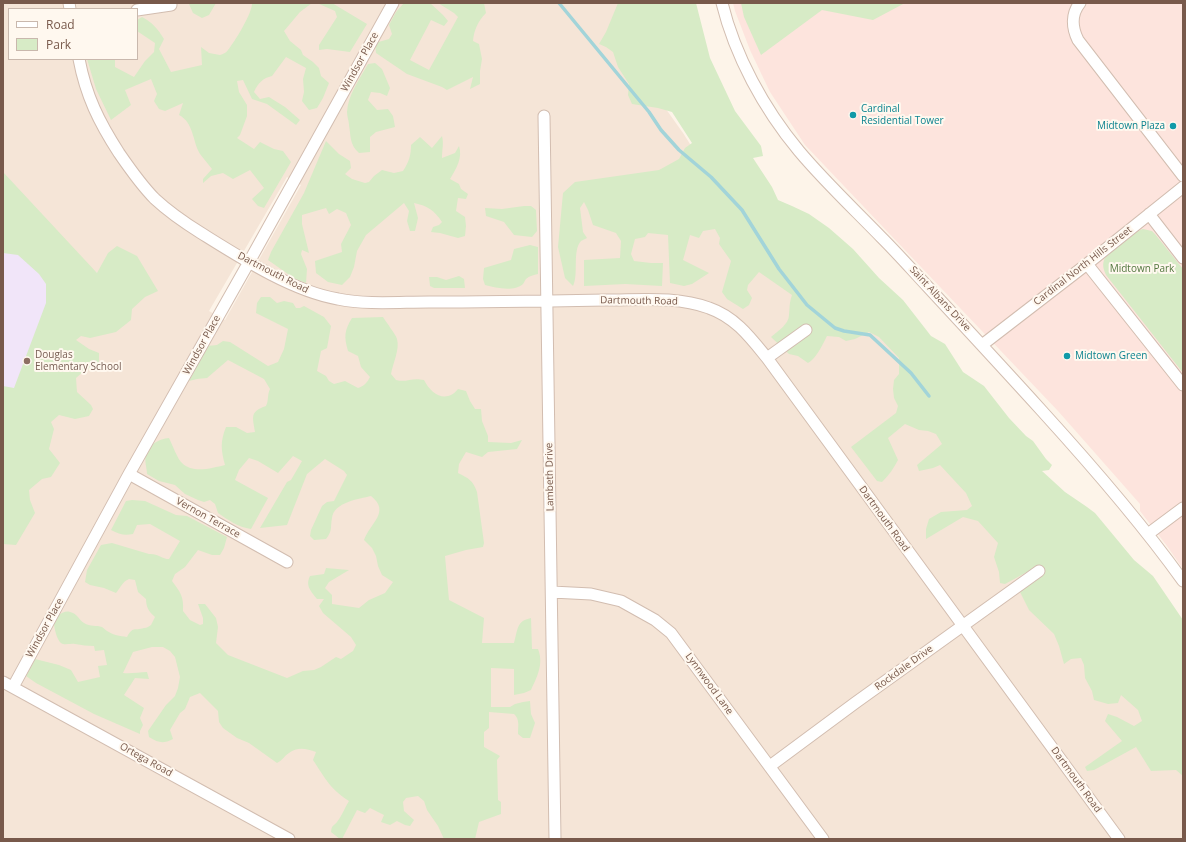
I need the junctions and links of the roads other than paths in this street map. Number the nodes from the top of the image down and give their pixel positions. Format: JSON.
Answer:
{"nodes":[{"id":1,"x":393,"y":3,"type":"edge"},
{"id":2,"x":722,"y":3,"type":"edge"},
{"id":3,"x":1080,"y":3,"type":"edge"},
{"id":4,"x":171,"y":5,"type":"dead end"},
{"id":5,"x":138,"y":10,"type":"edge"},
{"id":6,"x":79,"y":60,"type":"edge"},
{"id":7,"x":544,"y":116,"type":"dead end"},
{"id":8,"x":1183,"y":176,"type":"edge"},
{"id":9,"x":1183,"y":186,"type":"edge"},
{"id":10,"x":1149,"y":214,"type":"junction"},
{"id":11,"x":1183,"y":258,"type":"edge"},
{"id":12,"x":249,"y":262,"type":"junction"},
{"id":13,"x":1087,"y":264,"type":"junction"},
{"id":14,"x":546,"y":302,"type":"junction"},
{"id":15,"x":806,"y":330,"type":"dead end"},
{"id":16,"x":982,"y":345,"type":"junction"},
{"id":17,"x":767,"y":358,"type":"junction"},
{"id":18,"x":1183,"y":385,"type":"edge"},
{"id":19,"x":129,"y":474,"type":"junction"},
{"id":20,"x":1183,"y":508,"type":"edge"},
{"id":21,"x":1148,"y":534,"type":"junction"},
{"id":22,"x":287,"y":562,"type":"dead end"},
{"id":23,"x":1039,"y":571,"type":"dead end"},
{"id":24,"x":1183,"y":581,"type":"edge"},
{"id":25,"x":552,"y":592,"type":"junction"},
{"id":26,"x":963,"y":626,"type":"junction"},
{"id":27,"x":8,"y":684,"type":"edge"},
{"id":28,"x":770,"y":766,"type":"junction"},
{"id":29,"x":289,"y":839,"type":"edge"},
{"id":30,"x":555,"y":839,"type":"edge"},
{"id":31,"x":822,"y":839,"type":"edge"},
{"id":32,"x":1119,"y":839,"type":"edge"}],
"edges":[{"from":1,"to":12,"type":"street","name":"Windsor Place"},
{"from":2,"to":16,"type":"street","name":"Saint Albans Drive"},
{"from":3,"to":8,"type":"street"},
{"from":4,"to":5,"type":"street"},
{"from":6,"to":12,"type":"street","name":"Dartmouth Road"},
{"from":7,"to":14,"type":"street","name":"Lambeth Drive"},
{"from":9,"to":10,"type":"street","name":"Cardinal North Hills Street"},
{"from":10,"to":11,"type":"street"},
{"from":10,"to":13,"type":"street","name":"Cardinal North Hills Street"},
{"from":12,"to":14,"type":"street","name":"Dartmouth Road"},
{"from":12,"to":19,"type":"street","name":"Windsor Place"},
{"from":13,"to":16,"type":"street","name":"Cardinal North Hills Street"},
{"from":13,"to":18,"type":"street"},
{"from":14,"to":17,"type":"street","name":"Dartmouth Road"},
{"from":14,"to":25,"type":"street","name":"Lambeth Drive"},
{"from":15,"to":17,"type":"street"},
{"from":16,"to":21,"type":"street","name":"Saint Albans Drive"},
{"from":17,"to":26,"type":"street","name":"Dartmouth Road"},
{"from":19,"to":22,"type":"street","name":"Vernon Terrace"},
{"from":19,"to":27,"type":"street","name":"Windsor Place"},
{"from":20,"to":21,"type":"street"},
{"from":21,"to":24,"type":"street","name":"Saint Albans Drive"},
{"from":23,"to":26,"type":"street","name":"Rockdale Drive"},
{"from":25,"to":28,"type":"street","name":"Lynnwood Lane"},
{"from":25,"to":30,"type":"street","name":"Lambeth Drive"},
{"from":26,"to":28,"type":"street","name":"Rockdale Drive"},
{"from":26,"to":32,"type":"street","name":"Dartmouth Road"},
{"from":27,"to":29,"type":"street","name":"Ortega Road"},
{"from":28,"to":31,"type":"street","name":"Lynnwood Lane"}]}
